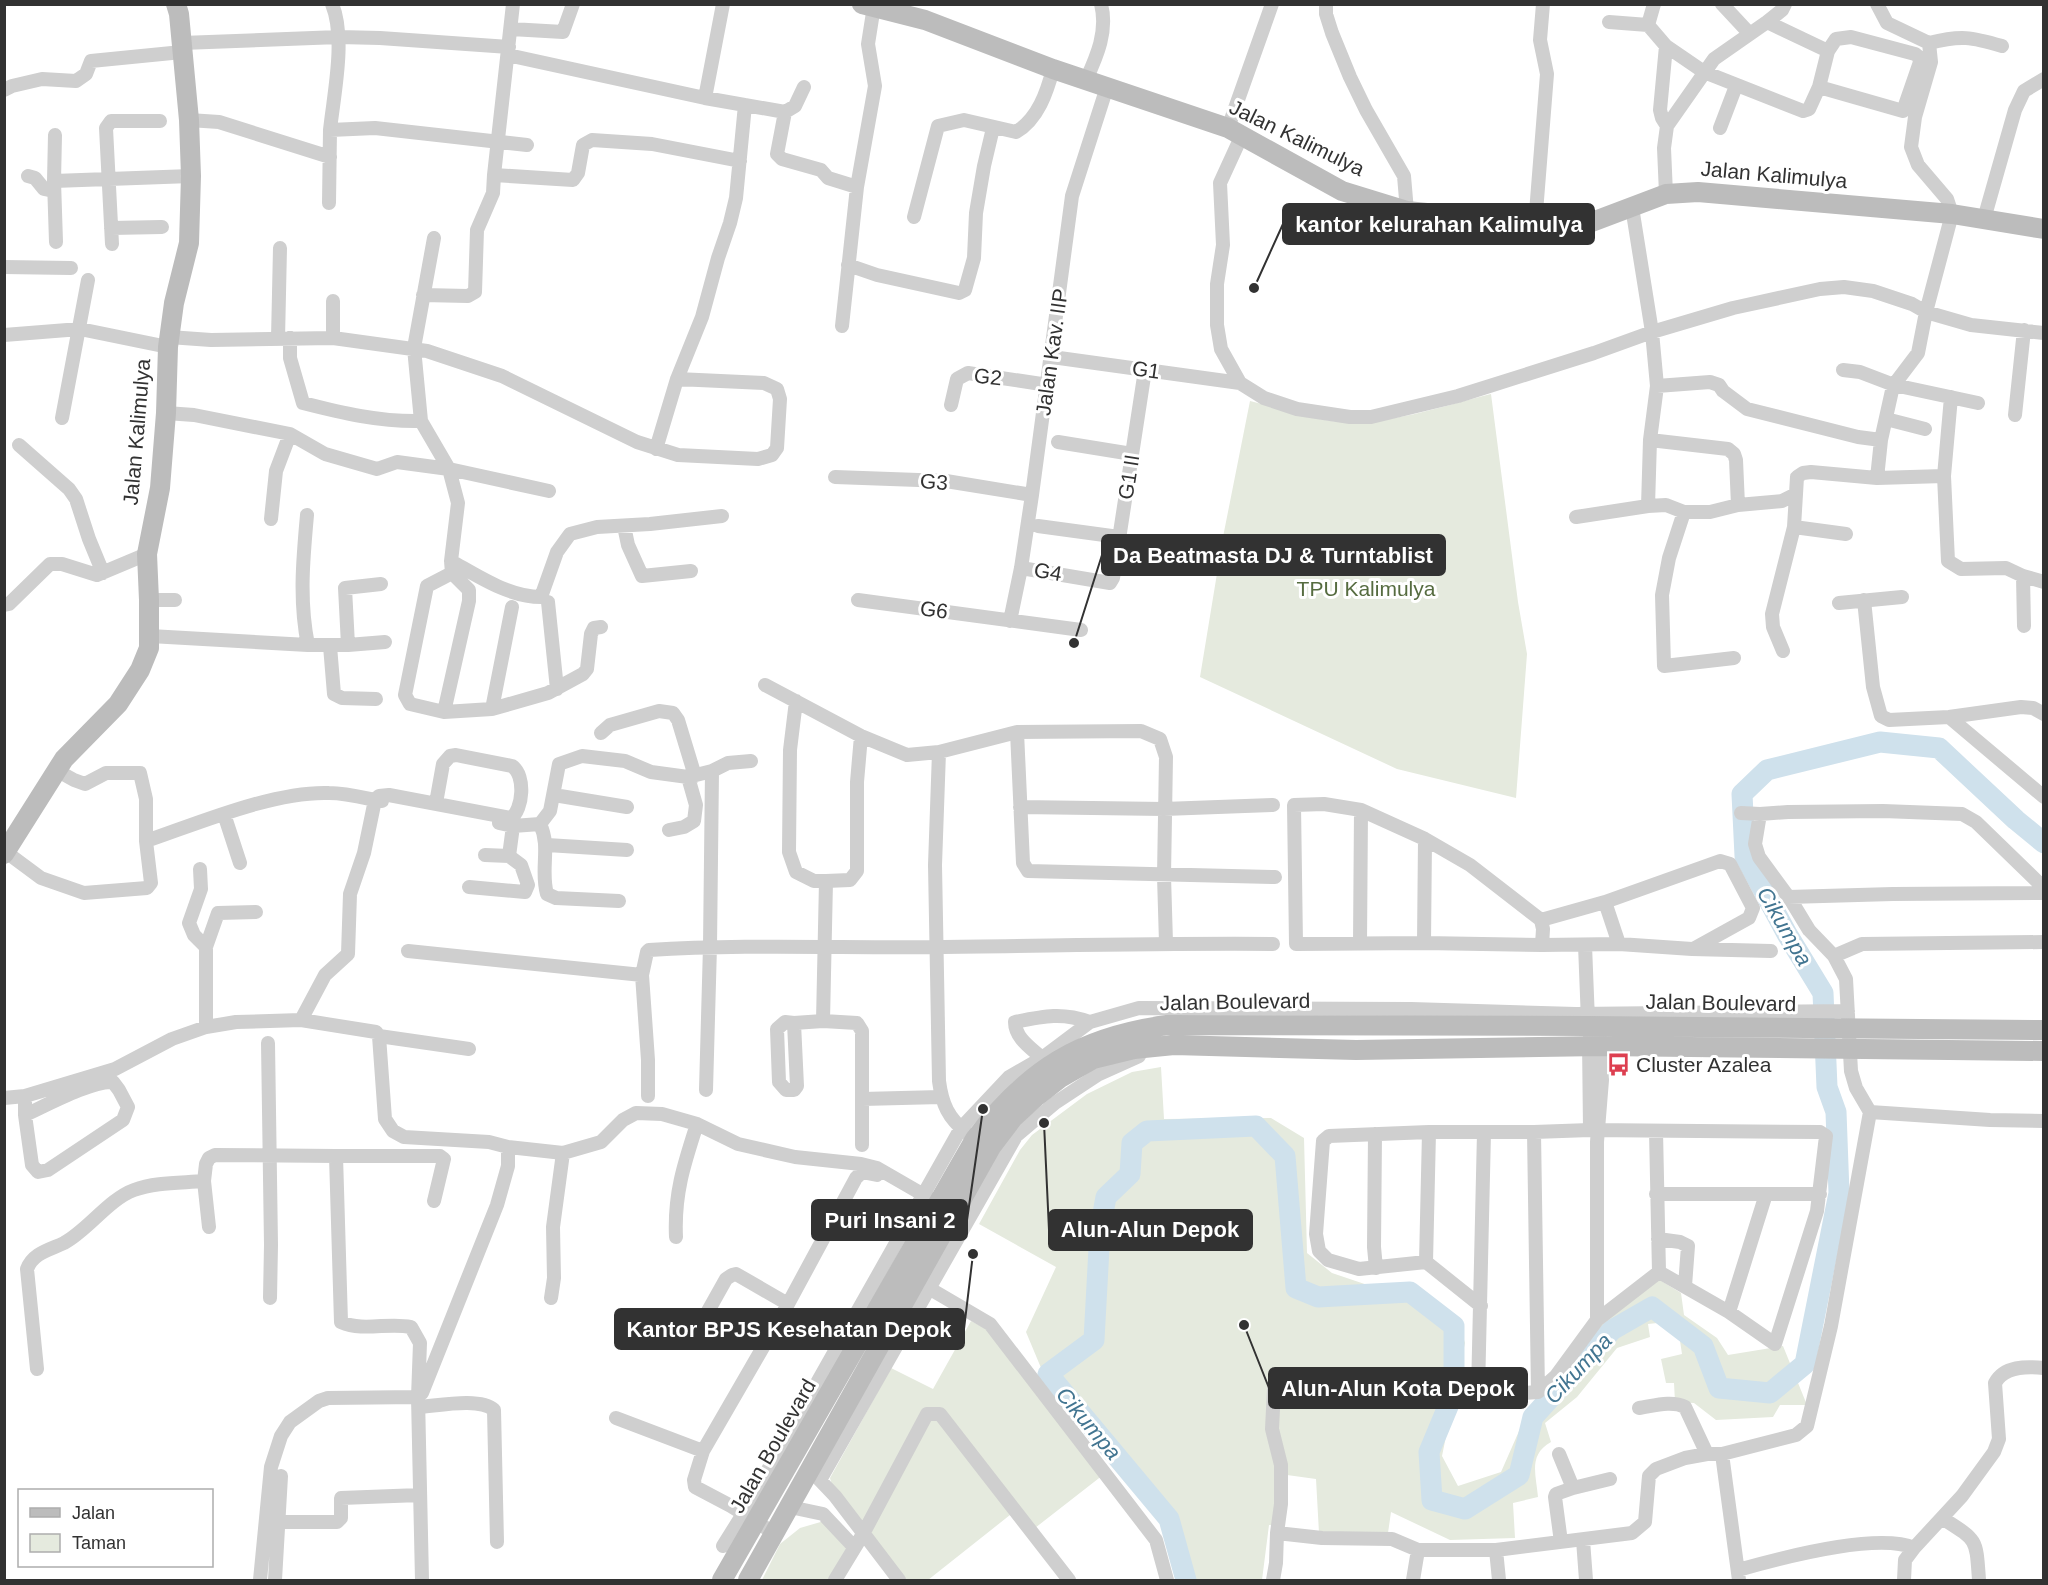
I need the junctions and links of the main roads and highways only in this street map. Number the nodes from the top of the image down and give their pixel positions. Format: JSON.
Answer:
{"nodes":[{"id":1,"x":176,"y":4,"type":"edge"},
{"id":2,"x":868,"y":5,"type":"edge"},
{"id":3,"x":2043,"y":228,"type":"edge"},
{"id":4,"x":5,"y":853,"type":"edge"},
{"id":5,"x":1849,"y":1029,"type":"junction"},
{"id":6,"x":2043,"y":1030,"type":"edge"},
{"id":7,"x":2043,"y":1051,"type":"edge"},
{"id":8,"x":976,"y":1138,"type":"junction"},
{"id":9,"x":722,"y":1581,"type":"edge"},
{"id":10,"x":748,"y":1581,"type":"edge"}],
"edges":[{"from":1,"to":4,"type":"main road","name":"Jalan Kalimulya"},
{"from":2,"to":3,"type":"main road","name":"Jalan Kalimulya"},
{"from":5,"to":6,"type":"main road","name":"Jalan Boulevard"},
{"from":5,"to":7,"type":"main road","name":"Jalan Boulevard"},
{"from":5,"to":8,"type":"main road","name":"Jalan Boulevard"},
{"from":8,"to":9,"type":"main road","name":"Jalan Boulevard"},
{"from":8,"to":10,"type":"main road","name":"Jalan Boulevard"}]}
